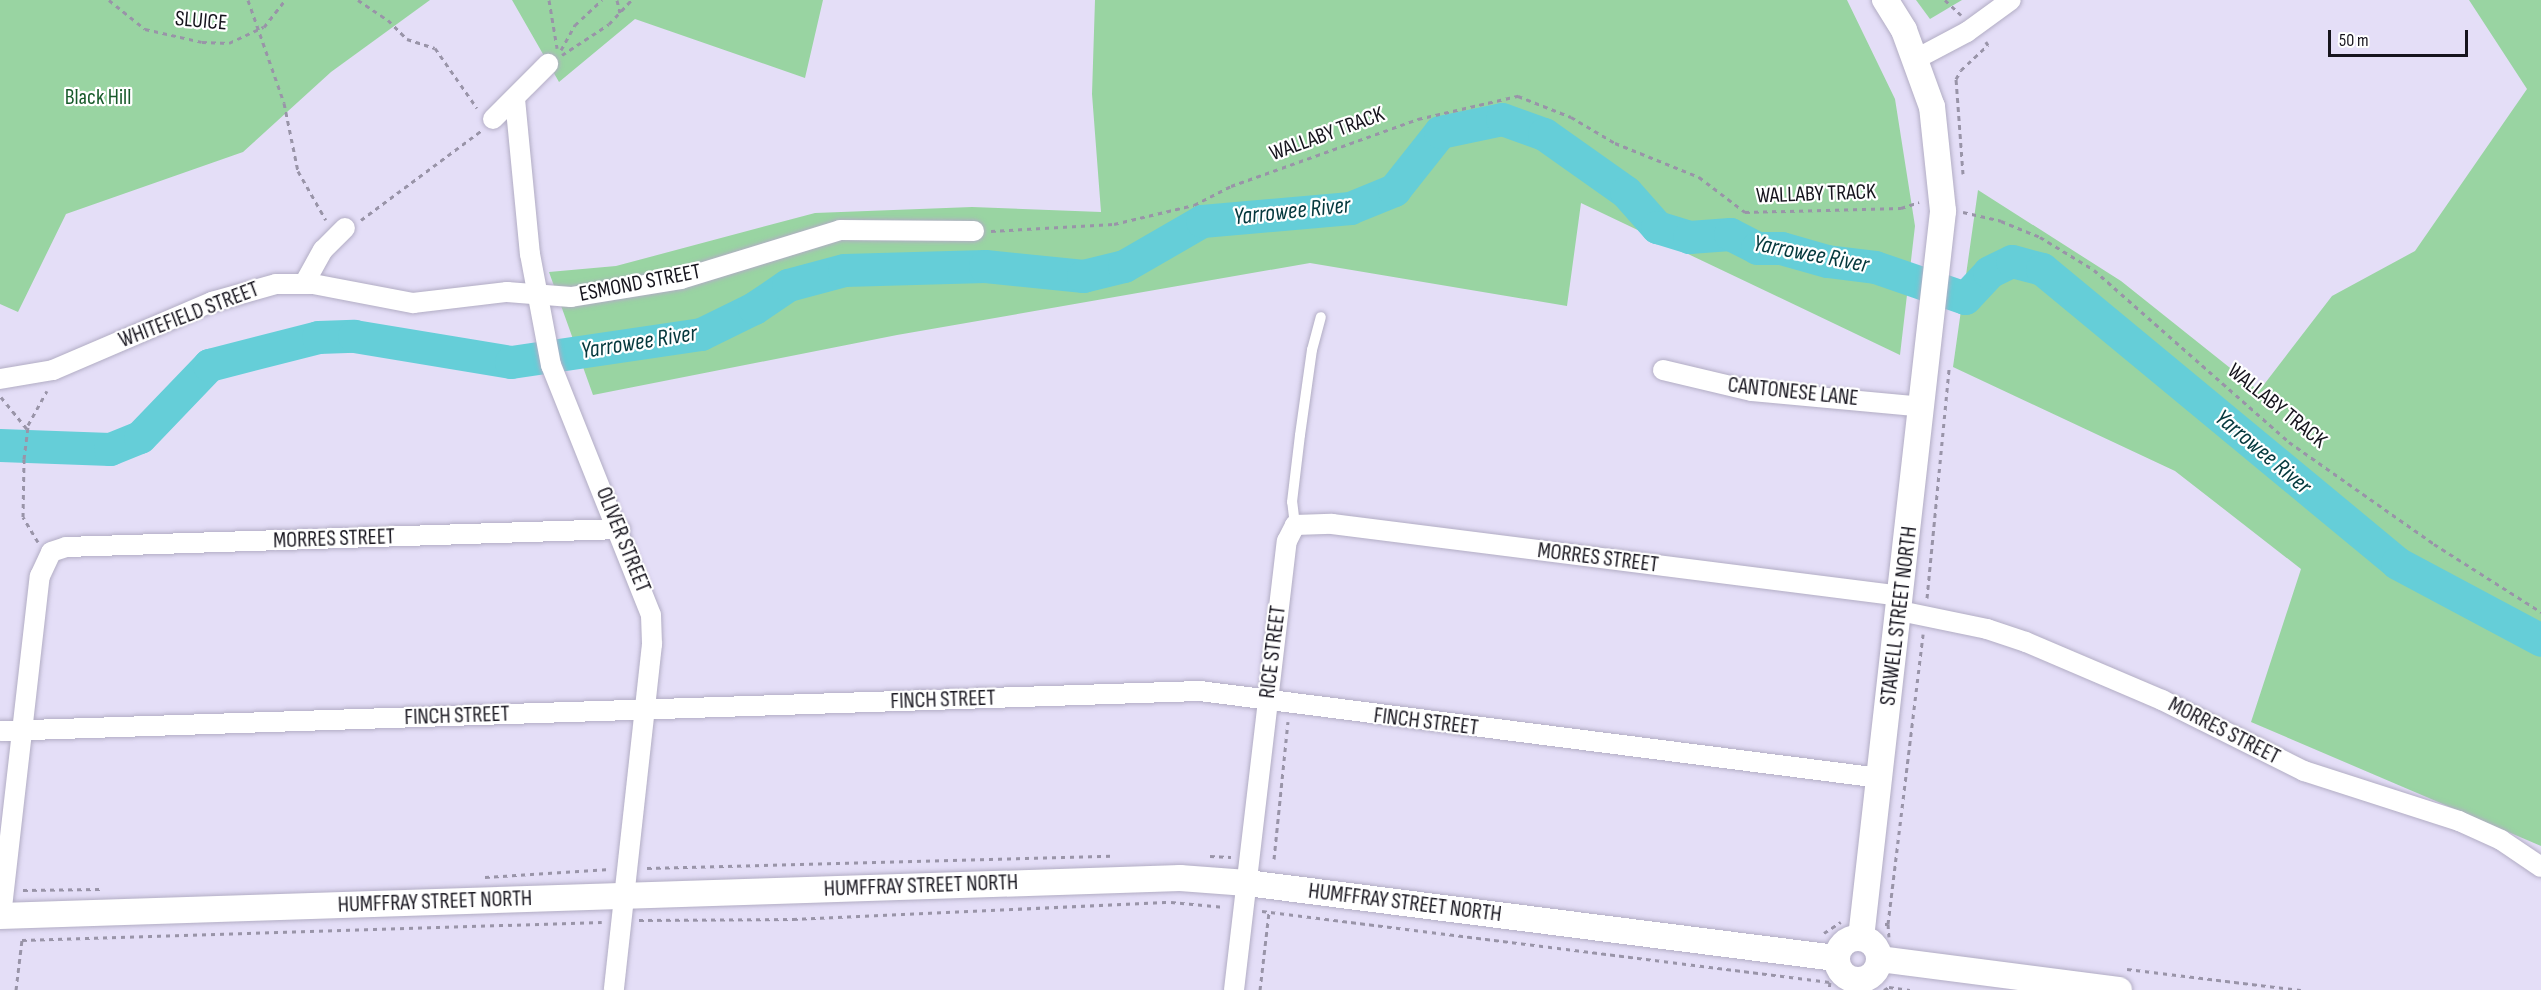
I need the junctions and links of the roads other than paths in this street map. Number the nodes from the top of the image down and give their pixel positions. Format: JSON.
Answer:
{"nodes":[{"id":1,"x":1886,"y":0,"type":"edge"},
{"id":2,"x":2011,"y":0,"type":"edge"},
{"id":3,"x":1916,"y":59,"type":"junction"},
{"id":4,"x":553,"y":61,"type":"road end"},
{"id":5,"x":516,"y":99,"type":"junction"},
{"id":6,"x":491,"y":121,"type":"road end"},
{"id":7,"x":974,"y":231,"type":"road end"},
{"id":8,"x":341,"y":232,"type":"road end"},
{"id":9,"x":304,"y":284,"type":"junction"},
{"id":10,"x":536,"y":296,"type":"junction"},
{"id":11,"x":1321,"y":317,"type":"dead end"},
{"id":12,"x":1663,"y":370,"type":"dead end"},
{"id":13,"x":0,"y":379,"type":"edge"},
{"id":14,"x":1923,"y":407,"type":"junction"},
{"id":15,"x":1295,"y":525,"type":"junction"},
{"id":16,"x":620,"y":529,"type":"junction"},
{"id":17,"x":1900,"y":603,"type":"junction"},
{"id":18,"x":1267,"y":700,"type":"junction"},
{"id":19,"x":645,"y":710,"type":"junction"},
{"id":20,"x":21,"y":730,"type":"junction"},
{"id":21,"x":0,"y":731,"type":"edge"},
{"id":22,"x":1880,"y":778,"type":"junction"},
{"id":23,"x":2541,"y":867,"type":"edge"},
{"id":24,"x":1247,"y":883,"type":"junction"},
{"id":25,"x":625,"y":896,"type":"junction"},
{"id":26,"x":0,"y":916,"type":"edge"},
{"id":27,"x":1862,"y":929,"type":"junction"},
{"id":28,"x":1883,"y":948,"type":"junction"},
{"id":29,"x":1836,"y":958,"type":"junction"},
{"id":30,"x":1856,"y":985,"type":"edge"},
{"id":31,"x":614,"y":990,"type":"edge"},
{"id":32,"x":1234,"y":990,"type":"edge"},
{"id":33,"x":2119,"y":990,"type":"edge"}],
"edges":[{"from":1,"to":3,"type":"street","name":"STAWELL STREET NORTH"},
{"from":2,"to":3,"type":"street"},
{"from":3,"to":14,"type":"street","name":"STAWELL STREET NORTH"},
{"from":4,"to":5,"type":"street"},
{"from":5,"to":6,"type":"street"},
{"from":5,"to":10,"type":"street","name":"OLIVER STREET"},
{"from":7,"to":10,"type":"street","name":"ESMOND STREET"},
{"from":8,"to":9,"type":"street"},
{"from":9,"to":10,"type":"street","name":"ESMOND STREET"},
{"from":9,"to":13,"type":"street","name":"WHITEFIELD STREET"},
{"from":10,"to":16,"type":"street","name":"OLIVER STREET"},
{"from":11,"to":15,"type":"lane","name":"RICE STREET"},
{"from":12,"to":14,"type":"street","name":"CANTONESE LANE"},
{"from":14,"to":17,"type":"street","name":"STAWELL STREET NORTH"},
{"from":15,"to":17,"type":"street","name":"MORRES STREET"},
{"from":15,"to":18,"type":"street","name":"RICE STREET"},
{"from":16,"to":19,"type":"street","name":"OLIVER STREET"},
{"from":16,"to":20,"type":"street","name":"MORRES STREET"},
{"from":17,"to":22,"type":"street","name":"STAWELL STREET NORTH"},
{"from":17,"to":23,"type":"street","name":"MORRES STREET"},
{"from":18,"to":19,"type":"street","name":"FINCH STREET"},
{"from":18,"to":22,"type":"street","name":"FINCH STREET"},
{"from":18,"to":24,"type":"street","name":"RICE STREET"},
{"from":19,"to":20,"type":"street","name":"FINCH STREET"},
{"from":19,"to":25,"type":"street","name":"OLIVER STREET"},
{"from":20,"to":21,"type":"street","name":"FINCH STREET"},
{"from":20,"to":26,"type":"street"},
{"from":22,"to":27,"type":"street","name":"STAWELL STREET NORTH"},
{"from":24,"to":25,"type":"street","name":"HUMFFRAY STREET NORTH"},
{"from":24,"to":29,"type":"street","name":"HUMFFRAY STREET NORTH"},
{"from":24,"to":32,"type":"street","name":"RICE STREET"},
{"from":25,"to":26,"type":"street","name":"HUMFFRAY STREET NORTH"},
{"from":25,"to":31,"type":"street","name":"OLIVER STREET"},
{"from":27,"to":28,"type":"street"},
{"from":27,"to":29,"type":"street"},
{"from":28,"to":30,"type":"street"},
{"from":28,"to":33,"type":"street"},
{"from":29,"to":30,"type":"street"}]}
